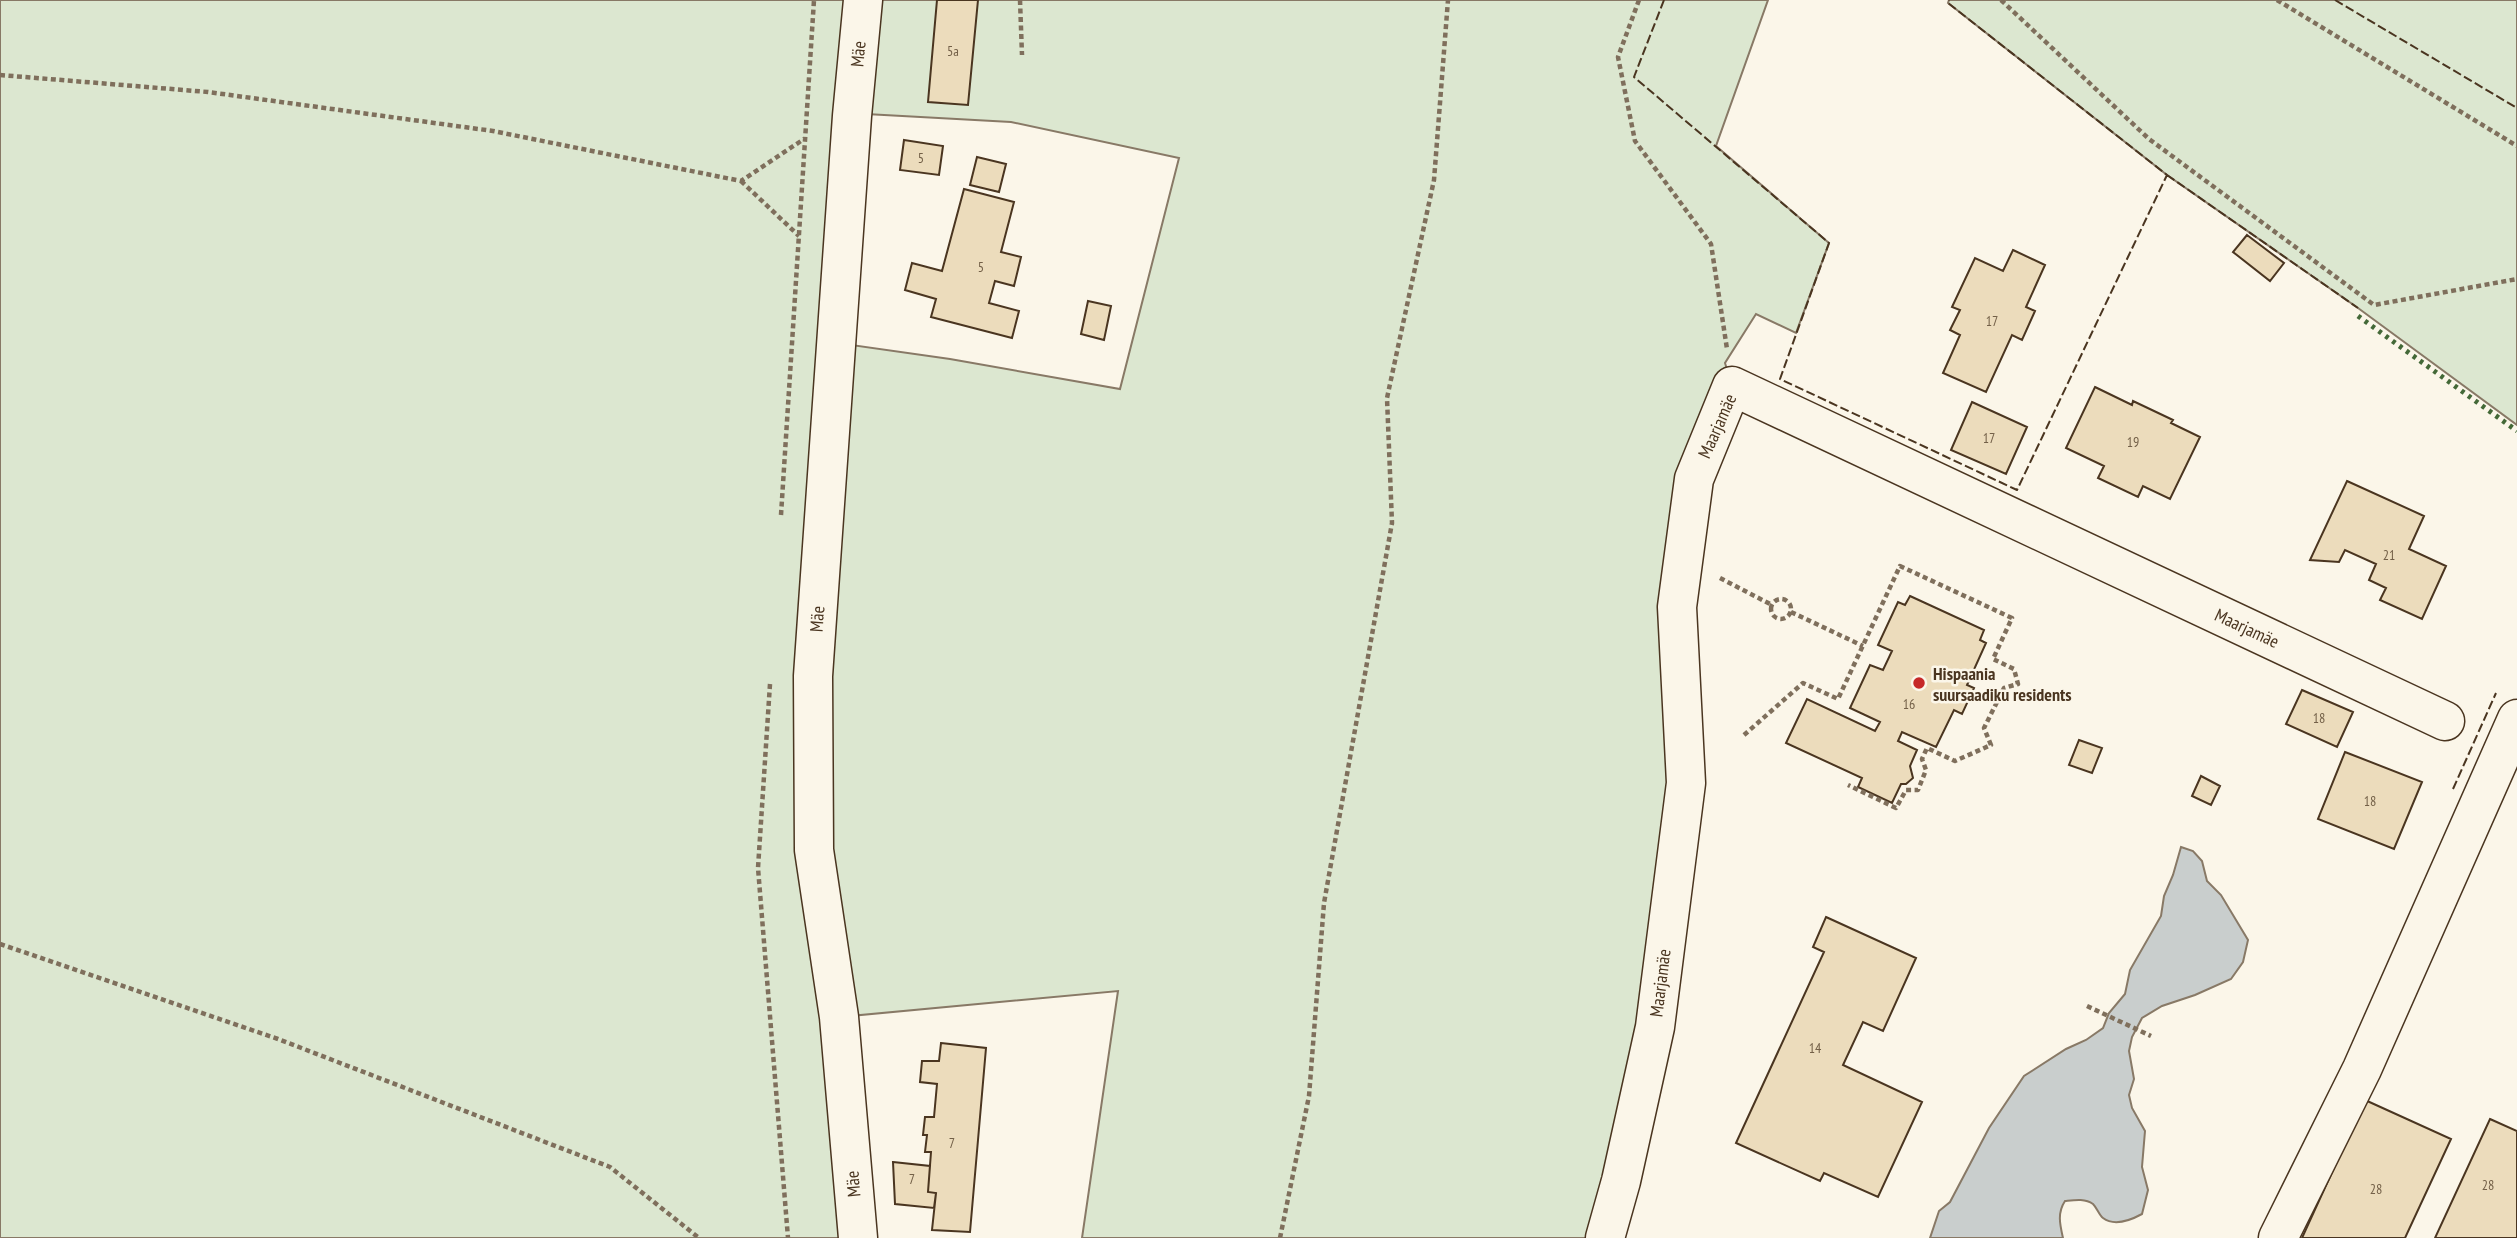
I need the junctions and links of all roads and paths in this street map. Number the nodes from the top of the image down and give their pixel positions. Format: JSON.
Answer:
{"nodes":[{"id":1,"x":863,"y":0,"type":"edge"},
{"id":2,"x":1020,"y":0,"type":"edge"},
{"id":3,"x":1448,"y":0,"type":"edge"},
{"id":4,"x":1639,"y":0,"type":"edge"},
{"id":5,"x":2001,"y":0,"type":"edge"},
{"id":6,"x":2277,"y":0,"type":"edge"},
{"id":7,"x":1022,"y":55,"type":"dead end"},
{"id":8,"x":0,"y":75,"type":"edge"},
{"id":9,"x":805,"y":139,"type":"dead end"},
{"id":10,"x":2517,"y":146,"type":"edge"},
{"id":11,"x":741,"y":181,"type":"junction"},
{"id":12,"x":799,"y":236,"type":"dead end"},
{"id":13,"x":2517,"y":279,"type":"edge"},
{"id":14,"x":1732,"y":386,"type":"junction"},
{"id":15,"x":1682,"y":566,"type":"junction"},
{"id":16,"x":1772,"y":605,"type":"junction"},
{"id":17,"x":1791,"y":612,"type":"junction"},
{"id":18,"x":1863,"y":646,"type":"junction"},
{"id":19,"x":2445,"y":721,"type":"dead end"},
{"id":20,"x":1744,"y":735,"type":"dead end"},
{"id":21,"x":2513,"y":738,"type":"edge"},
{"id":22,"x":1848,"y":785,"type":"dead end"},
{"id":23,"x":0,"y":944,"type":"edge"},
{"id":24,"x":2087,"y":1006,"type":"dead end"},
{"id":25,"x":2151,"y":1036,"type":"dead end"},
{"id":26,"x":699,"y":1238,"type":"edge"},
{"id":27,"x":858,"y":1238,"type":"edge"},
{"id":28,"x":1280,"y":1238,"type":"edge"},
{"id":29,"x":1605,"y":1238,"type":"edge"},
{"id":30,"x":2278,"y":1238,"type":"edge"}],
"edges":[{"from":1,"to":27,"type":"street","name":"Mäe"},
{"from":2,"to":7,"type":"path"},
{"from":3,"to":28,"type":"path"},
{"from":4,"to":14,"type":"path"},
{"from":5,"to":13,"type":"path"},
{"from":6,"to":10,"type":"path"},
{"from":8,"to":11,"type":"path"},
{"from":9,"to":11,"type":"path"},
{"from":11,"to":12,"type":"path"},
{"from":14,"to":15,"type":"street","name":"Maarjamäe"},
{"from":14,"to":19,"type":"street","name":"Maarjamäe"},
{"from":15,"to":16,"type":"path"},
{"from":15,"to":29,"type":"street","name":"Maarjamäe"},
{"from":16,"to":17,"type":"path"},
{"from":16,"to":17,"type":"path"},
{"from":17,"to":18,"type":"path"},
{"from":18,"to":20,"type":"path"},
{"from":18,"to":22,"type":"path"},
{"from":21,"to":30,"type":"street"},
{"from":23,"to":26,"type":"path"},
{"from":24,"to":25,"type":"path"}]}
